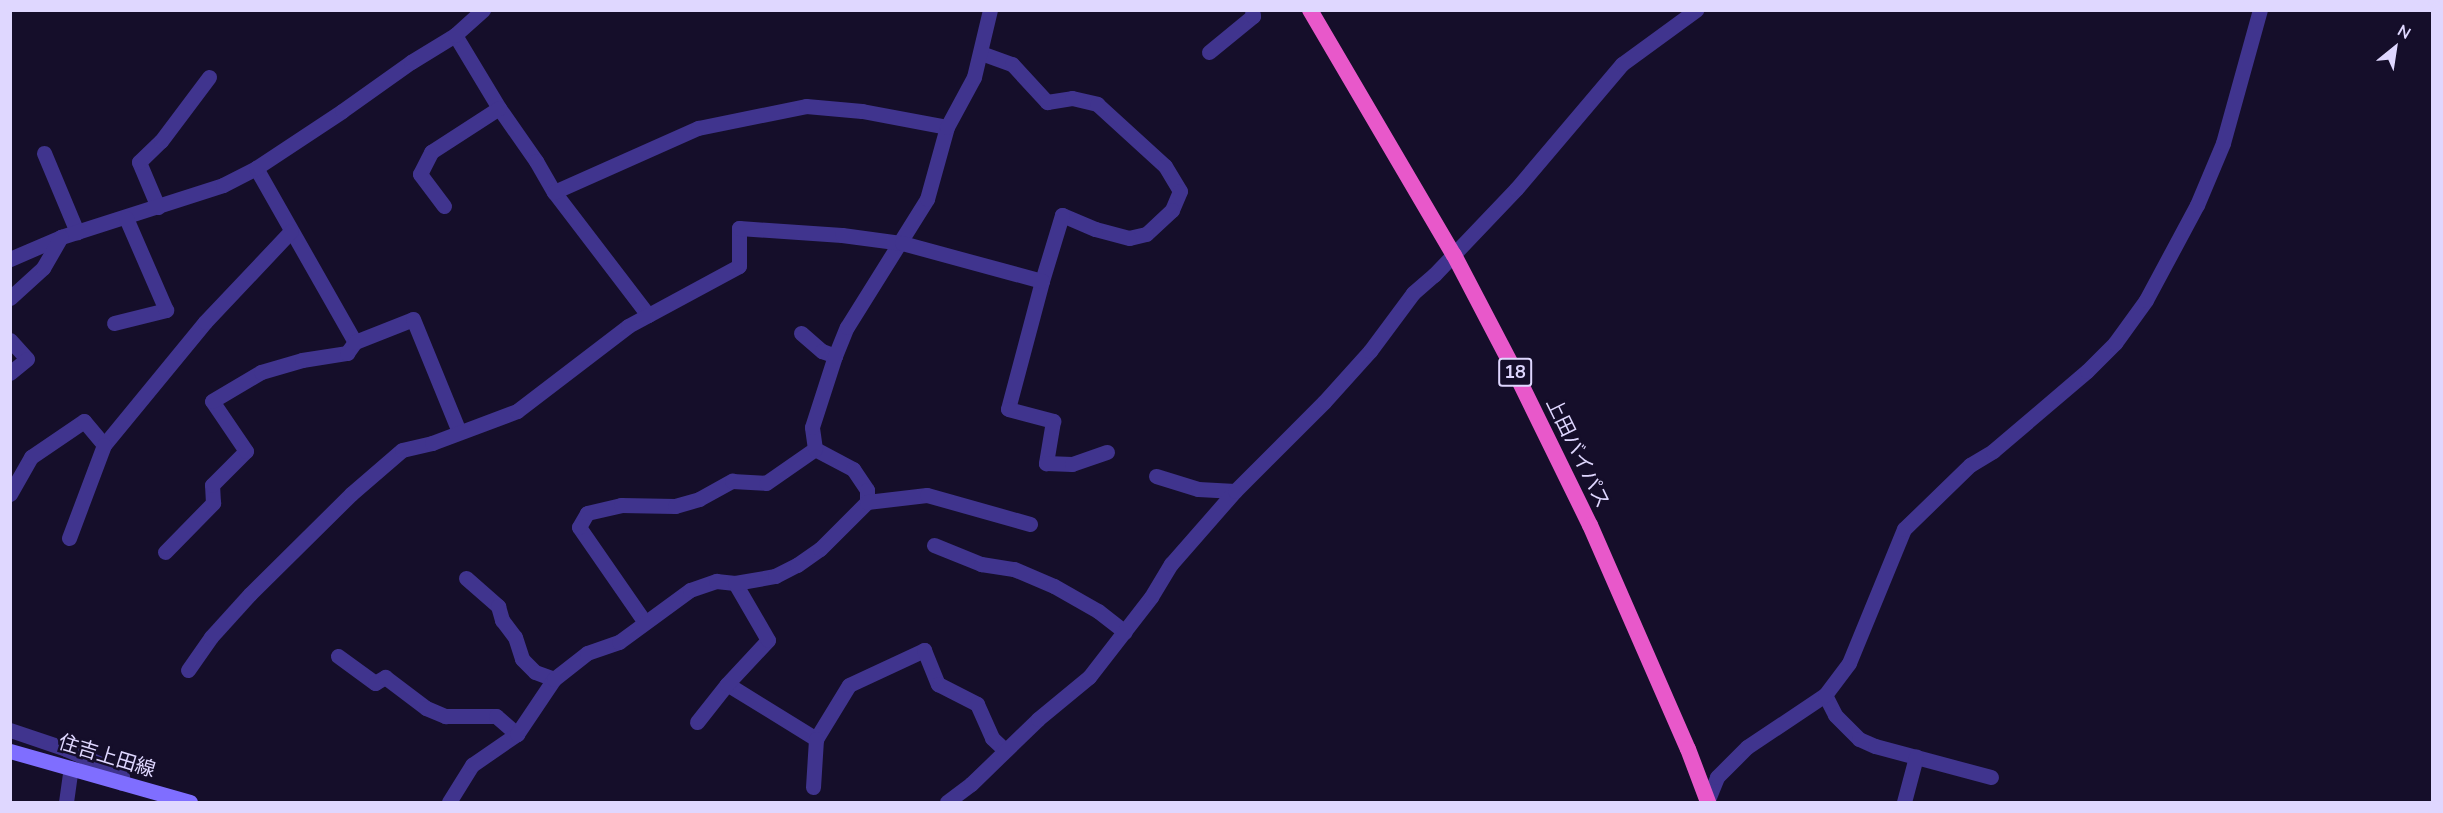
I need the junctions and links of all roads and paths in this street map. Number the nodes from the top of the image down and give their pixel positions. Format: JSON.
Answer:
{"nodes":[{"id":1,"x":483,"y":10,"type":"edge"},
{"id":2,"x":990,"y":10,"type":"edge"},
{"id":3,"x":1252,"y":10,"type":"edge"},
{"id":4,"x":1310,"y":10,"type":"edge"},
{"id":5,"x":1696,"y":10,"type":"edge"},
{"id":6,"x":2260,"y":10,"type":"edge"},
{"id":7,"x":455,"y":35,"type":"junction"},
{"id":8,"x":1209,"y":52,"type":"dead end"},
{"id":9,"x":981,"y":53,"type":"junction"},
{"id":10,"x":209,"y":77,"type":"dead end"},
{"id":11,"x":499,"y":108,"type":"junction"},
{"id":12,"x":947,"y":127,"type":"junction"},
{"id":13,"x":44,"y":153,"type":"dead end"},
{"id":14,"x":256,"y":168,"type":"junction"},
{"id":15,"x":554,"y":192,"type":"junction"},
{"id":16,"x":444,"y":206,"type":"dead end"},
{"id":17,"x":158,"y":207,"type":"junction"},
{"id":18,"x":126,"y":218,"type":"junction"},
{"id":19,"x":291,"y":231,"type":"junction"},
{"id":20,"x":77,"y":232,"type":"junction"},
{"id":21,"x":61,"y":237,"type":"junction"},
{"id":22,"x":902,"y":243,"type":"junction"},
{"id":23,"x":1454,"y":255,"type":"junction"},
{"id":24,"x":10,"y":259,"type":"edge"},
{"id":25,"x":1042,"y":281,"type":"junction"},
{"id":26,"x":10,"y":298,"type":"edge"},
{"id":27,"x":648,"y":315,"type":"junction"},
{"id":28,"x":114,"y":323,"type":"dead end"},
{"id":29,"x":801,"y":333,"type":"dead end"},
{"id":30,"x":10,"y":340,"type":"edge"},
{"id":31,"x":355,"y":342,"type":"junction"},
{"id":32,"x":835,"y":356,"type":"junction"},
{"id":33,"x":10,"y":373,"type":"edge"},
{"id":34,"x":459,"y":432,"type":"junction"},
{"id":35,"x":104,"y":445,"type":"junction"},
{"id":36,"x":815,"y":449,"type":"junction"},
{"id":37,"x":1107,"y":452,"type":"dead end"},
{"id":38,"x":1156,"y":476,"type":"dead end"},
{"id":39,"x":1235,"y":491,"type":"junction"},
{"id":40,"x":10,"y":494,"type":"edge"},
{"id":41,"x":867,"y":502,"type":"junction"},
{"id":42,"x":1030,"y":524,"type":"dead end"},
{"id":43,"x":69,"y":538,"type":"dead end"},
{"id":44,"x":934,"y":545,"type":"dead end"},
{"id":45,"x":165,"y":552,"type":"dead end"},
{"id":46,"x":466,"y":578,"type":"dead end"},
{"id":47,"x":735,"y":583,"type":"junction"},
{"id":48,"x":644,"y":621,"type":"junction"},
{"id":49,"x":1125,"y":632,"type":"junction"},
{"id":50,"x":338,"y":657,"type":"dead end"},
{"id":51,"x":188,"y":670,"type":"dead end"},
{"id":52,"x":554,"y":679,"type":"junction"},
{"id":53,"x":727,"y":684,"type":"junction"},
{"id":54,"x":1825,"y":695,"type":"junction"},
{"id":55,"x":697,"y":722,"type":"dead end"},
{"id":56,"x":16,"y":731,"type":"edge"},
{"id":57,"x":517,"y":734,"type":"junction"},
{"id":58,"x":816,"y":739,"type":"junction"},
{"id":59,"x":1004,"y":749,"type":"junction"},
{"id":60,"x":10,"y":751,"type":"edge"},
{"id":61,"x":1916,"y":758,"type":"junction"},
{"id":62,"x":52,"y":762,"type":"junction"},
{"id":63,"x":71,"y":768,"type":"junction"},
{"id":64,"x":1991,"y":777,"type":"dead end"},
{"id":65,"x":122,"y":783,"type":"junction"},
{"id":66,"x":813,"y":787,"type":"dead end"},
{"id":67,"x":66,"y":802,"type":"edge"},
{"id":68,"x":190,"y":802,"type":"edge"},
{"id":69,"x":449,"y":802,"type":"edge"},
{"id":70,"x":947,"y":802,"type":"edge"},
{"id":71,"x":1708,"y":802,"type":"edge"},
{"id":72,"x":1904,"y":802,"type":"edge"}],
"edges":[{"from":1,"to":7,"type":"street"},
{"from":2,"to":9,"type":"street"},
{"from":3,"to":8,"type":"street"},
{"from":4,"to":23,"type":"highway","name":"上田バイパス","number":"18"},
{"from":5,"to":23,"type":"street"},
{"from":6,"to":54,"type":"street"},
{"from":7,"to":11,"type":"street"},
{"from":7,"to":14,"type":"street"},
{"from":9,"to":12,"type":"street"},
{"from":9,"to":25,"type":"street"},
{"from":10,"to":17,"type":"street"},
{"from":11,"to":15,"type":"street"},
{"from":11,"to":16,"type":"street"},
{"from":12,"to":15,"type":"street"},
{"from":12,"to":22,"type":"street"},
{"from":13,"to":20,"type":"street"},
{"from":14,"to":17,"type":"street"},
{"from":14,"to":19,"type":"street"},
{"from":15,"to":27,"type":"street"},
{"from":17,"to":18,"type":"street"},
{"from":18,"to":20,"type":"street"},
{"from":18,"to":28,"type":"street"},
{"from":19,"to":31,"type":"street"},
{"from":19,"to":35,"type":"street"},
{"from":20,"to":21,"type":"street"},
{"from":21,"to":24,"type":"street"},
{"from":21,"to":26,"type":"street"},
{"from":22,"to":25,"type":"street"},
{"from":22,"to":27,"type":"street"},
{"from":22,"to":32,"type":"street"},
{"from":23,"to":39,"type":"street"},
{"from":23,"to":71,"type":"highway","name":"上田バイパス","number":"18","bridge":true},
{"from":25,"to":37,"type":"street"},
{"from":27,"to":34,"type":"street"},
{"from":29,"to":32,"type":"street"},
{"from":30,"to":33,"type":"street"},
{"from":31,"to":34,"type":"street"},
{"from":31,"to":45,"type":"street"},
{"from":32,"to":36,"type":"street"},
{"from":34,"to":51,"type":"street"},
{"from":35,"to":40,"type":"street"},
{"from":35,"to":43,"type":"street"},
{"from":36,"to":41,"type":"street"},
{"from":36,"to":48,"type":"street"},
{"from":38,"to":39,"type":"street"},
{"from":39,"to":49,"type":"street"},
{"from":41,"to":42,"type":"street"},
{"from":41,"to":47,"type":"street"},
{"from":44,"to":49,"type":"street"},
{"from":46,"to":52,"type":"street"},
{"from":47,"to":48,"type":"street"},
{"from":47,"to":53,"type":"street"},
{"from":48,"to":52,"type":"street"},
{"from":49,"to":59,"type":"street"},
{"from":50,"to":57,"type":"street"},
{"from":52,"to":57,"type":"street"},
{"from":53,"to":55,"type":"street"},
{"from":53,"to":58,"type":"street"},
{"from":54,"to":61,"type":"street"},
{"from":54,"to":71,"type":"street"},
{"from":56,"to":62,"type":"street"},
{"from":56,"to":65,"type":"street"},
{"from":57,"to":69,"type":"street"},
{"from":58,"to":59,"type":"street"},
{"from":58,"to":66,"type":"street"},
{"from":59,"to":70,"type":"street"},
{"from":60,"to":62,"type":"main road","name":"住吉上田線"},
{"from":61,"to":64,"type":"street"},
{"from":61,"to":72,"type":"street"},
{"from":62,"to":63,"type":"main road","name":"住吉上田線"},
{"from":63,"to":65,"type":"main road","name":"住吉上田線"},
{"from":63,"to":67,"type":"street"},
{"from":65,"to":68,"type":"main road","name":"住吉上田線"}]}
